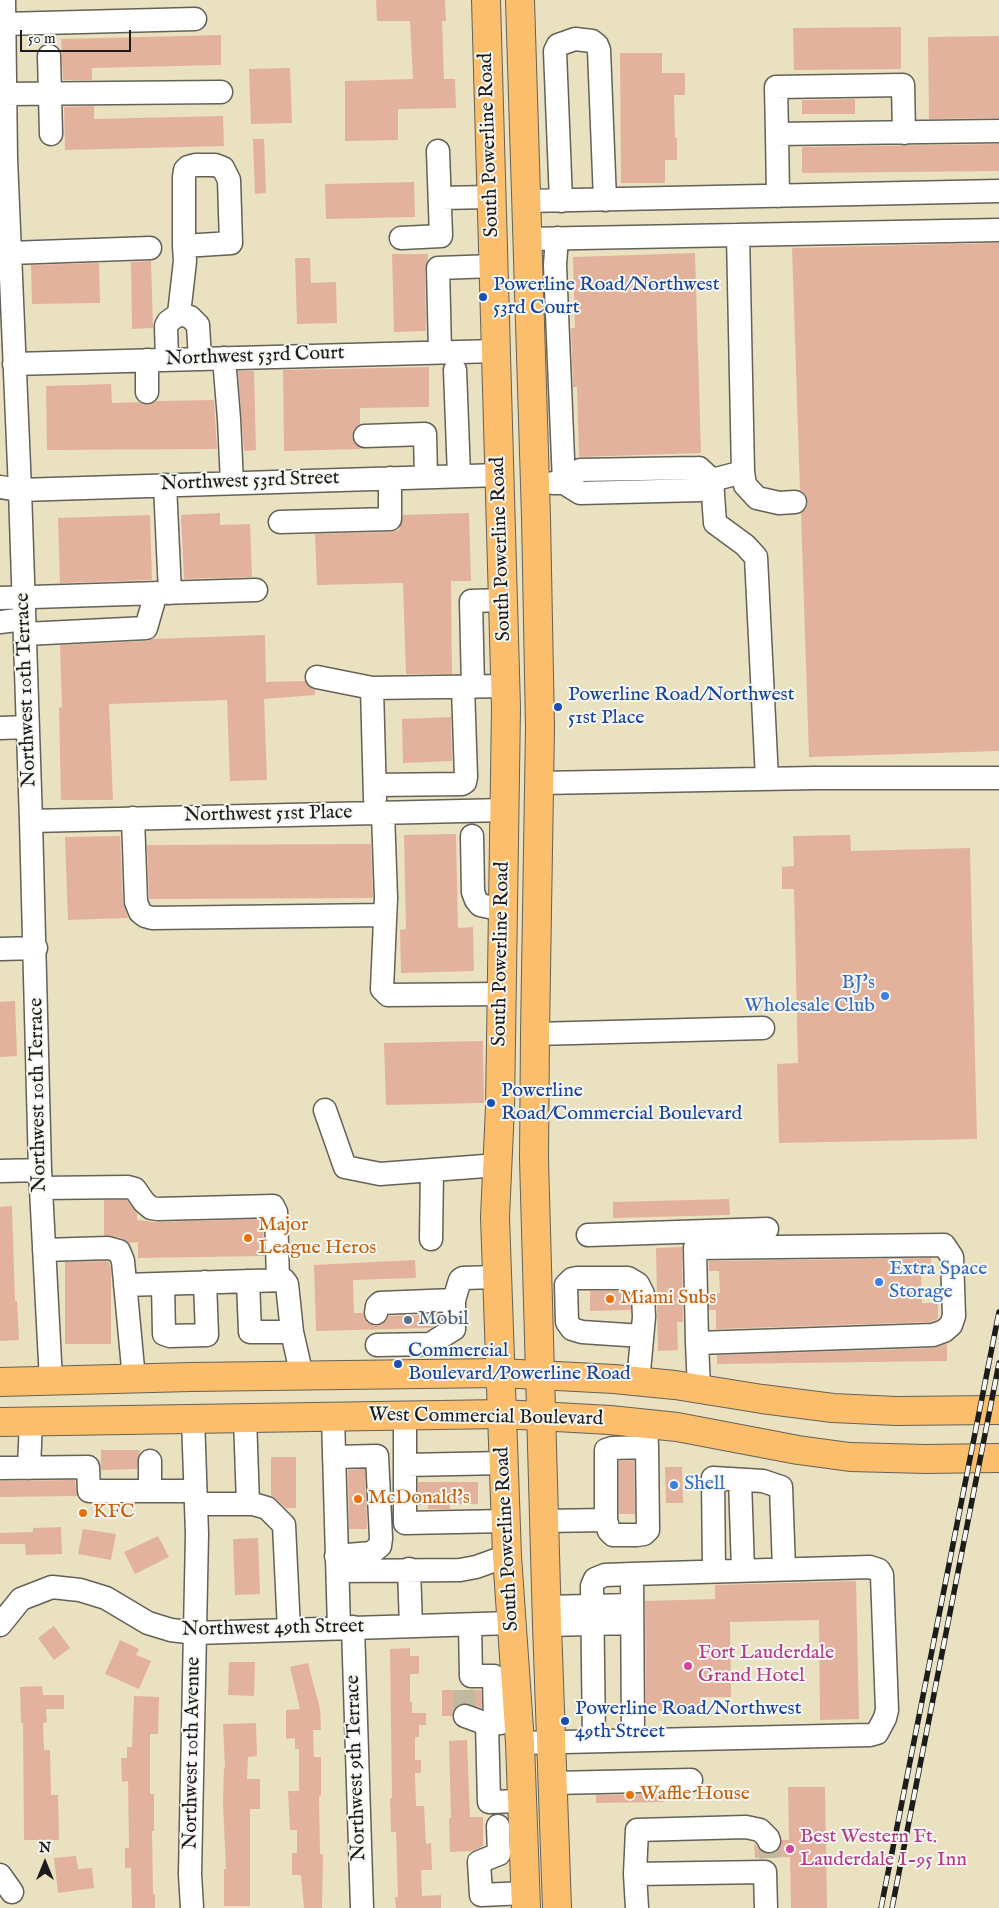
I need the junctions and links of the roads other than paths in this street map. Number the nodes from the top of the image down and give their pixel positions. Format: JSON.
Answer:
{"nodes":[{"id":1,"x":4,"y":0,"type":"edge"},
{"id":2,"x":486,"y":0,"type":"edge"},
{"id":3,"x":520,"y":0,"type":"edge"},
{"id":4,"x":195,"y":19,"type":"dead end"},
{"id":5,"x":4,"y":24,"type":"junction"},
{"id":6,"x":49,"y":56,"type":"dead end"},
{"id":7,"x":221,"y":92,"type":"dead end"},
{"id":8,"x":5,"y":94,"type":"junction"},
{"id":9,"x":50,"y":94,"type":"junction"},
{"id":10,"x":999,"y":132,"type":"edge"},
{"id":11,"x":904,"y":133,"type":"junction"},
{"id":12,"x":51,"y":134,"type":"dead end"},
{"id":13,"x":777,"y":134,"type":"junction"},
{"id":14,"x":490,"y":146,"type":"junction"},
{"id":15,"x":438,"y":151,"type":"dead end"},
{"id":16,"x":3,"y":159,"type":"edge"},
{"id":17,"x":999,"y":191,"type":"edge"},
{"id":18,"x":778,"y":196,"type":"junction"},
{"id":19,"x":491,"y":197,"type":"junction"},
{"id":20,"x":440,"y":198,"type":"junction"},
{"id":21,"x":605,"y":200,"type":"junction"},
{"id":22,"x":526,"y":201,"type":"junction"},
{"id":23,"x":561,"y":201,"type":"junction"},
{"id":24,"x":999,"y":230,"type":"edge"},
{"id":25,"x":738,"y":235,"type":"junction"},
{"id":26,"x":402,"y":238,"type":"dead end"},
{"id":27,"x":556,"y":238,"type":"junction"},
{"id":28,"x":527,"y":239,"type":"junction"},
{"id":29,"x":184,"y":246,"type":"dead end"},
{"id":30,"x":150,"y":248,"type":"dead end"},
{"id":31,"x":10,"y":253,"type":"junction"},
{"id":32,"x":494,"y":266,"type":"junction"},
{"id":33,"x":179,"y":314,"type":"junction"},
{"id":34,"x":9,"y":351,"type":"edge"},
{"id":35,"x":497,"y":351,"type":"junction"},
{"id":36,"x":440,"y":352,"type":"junction"},
{"id":37,"x":224,"y":358,"type":"junction"},
{"id":38,"x":200,"y":359,"type":"junction"},
{"id":39,"x":157,"y":360,"type":"junction"},
{"id":40,"x":455,"y":370,"type":"dead end"},
{"id":41,"x":147,"y":392,"type":"dead end"},
{"id":42,"x":8,"y":396,"type":"edge"},
{"id":43,"x":365,"y":436,"type":"dead end"},
{"id":44,"x":743,"y":472,"type":"junction"},
{"id":45,"x":500,"y":475,"type":"junction"},
{"id":46,"x":459,"y":476,"type":"junction"},
{"id":47,"x":426,"y":477,"type":"junction"},
{"id":48,"x":390,"y":478,"type":"junction"},
{"id":49,"x":712,"y":480,"type":"junction"},
{"id":50,"x":232,"y":483,"type":"junction"},
{"id":51,"x":564,"y":483,"type":"junction"},
{"id":52,"x":535,"y":484,"type":"junction"},
{"id":53,"x":165,"y":485,"type":"junction"},
{"id":54,"x":10,"y":488,"type":"edge"},
{"id":55,"x":795,"y":502,"type":"dead end"},
{"id":56,"x":536,"y":517,"type":"junction"},
{"id":57,"x":280,"y":522,"type":"dead end"},
{"id":58,"x":256,"y":590,"type":"dead end"},
{"id":59,"x":163,"y":593,"type":"junction"},
{"id":60,"x":24,"y":597,"type":"junction"},
{"id":61,"x":0,"y":598,"type":"edge"},
{"id":62,"x":504,"y":600,"type":"junction"},
{"id":63,"x":0,"y":622,"type":"edge"},
{"id":64,"x":25,"y":627,"type":"junction"},
{"id":65,"x":317,"y":677,"type":"dead end"},
{"id":66,"x":506,"y":686,"type":"junction"},
{"id":67,"x":468,"y":687,"type":"junction"},
{"id":68,"x":372,"y":688,"type":"junction"},
{"id":69,"x":28,"y":727,"type":"junction"},
{"id":70,"x":0,"y":728,"type":"edge"},
{"id":71,"x":506,"y":741,"type":"junction"},
{"id":72,"x":999,"y":778,"type":"edge"},
{"id":73,"x":767,"y":779,"type":"junction"},
{"id":74,"x":540,"y":783,"type":"junction"},
{"id":75,"x":462,"y":784,"type":"junction"},
{"id":76,"x":375,"y":785,"type":"junction"},
{"id":77,"x":505,"y":810,"type":"junction"},
{"id":78,"x":461,"y":811,"type":"junction"},
{"id":79,"x":379,"y":813,"type":"junction"},
{"id":80,"x":133,"y":818,"type":"junction"},
{"id":81,"x":32,"y":821,"type":"junction"},
{"id":82,"x":472,"y":836,"type":"dead end"},
{"id":83,"x":538,"y":840,"type":"junction"},
{"id":84,"x":503,"y":910,"type":"junction"},
{"id":85,"x":385,"y":914,"type":"junction"},
{"id":86,"x":36,"y":948,"type":"junction"},
{"id":87,"x":0,"y":950,"type":"edge"},
{"id":88,"x":501,"y":994,"type":"junction"},
{"id":89,"x":764,"y":1028,"type":"dead end"},
{"id":90,"x":535,"y":1034,"type":"junction"},
{"id":91,"x":325,"y":1110,"type":"dead end"},
{"id":92,"x":498,"y":1165,"type":"junction"},
{"id":93,"x":432,"y":1170,"type":"junction"},
{"id":94,"x":0,"y":1171,"type":"edge"},
{"id":95,"x":40,"y":1179,"type":"junction"},
{"id":96,"x":767,"y":1229,"type":"dead end"},
{"id":97,"x":588,"y":1235,"type":"dead end"},
{"id":98,"x":431,"y":1239,"type":"dead end"},
{"id":99,"x":44,"y":1250,"type":"junction"},
{"id":100,"x":496,"y":1277,"type":"junction"},
{"id":101,"x":278,"y":1279,"type":"junction"},
{"id":102,"x":248,"y":1281,"type":"junction"},
{"id":103,"x":205,"y":1282,"type":"junction"},
{"id":104,"x":163,"y":1284,"type":"junction"},
{"id":105,"x":125,"y":1285,"type":"junction"},
{"id":106,"x":454,"y":1300,"type":"junction"},
{"id":107,"x":567,"y":1322,"type":"junction"},
{"id":108,"x":539,"y":1323,"type":"junction"},
{"id":109,"x":376,"y":1329,"type":"junction"},
{"id":110,"x":292,"y":1332,"type":"junction"},
{"id":111,"x":642,"y":1336,"type":"junction"},
{"id":112,"x":698,"y":1343,"type":"junction"},
{"id":113,"x":430,"y":1344,"type":"junction"},
{"id":114,"x":500,"y":1373,"type":"junction"},
{"id":115,"x":430,"y":1374,"type":"junction"},
{"id":116,"x":541,"y":1374,"type":"junction"},
{"id":117,"x":377,"y":1375,"type":"junction"},
{"id":118,"x":302,"y":1376,"type":"junction"},
{"id":119,"x":134,"y":1379,"type":"junction"},
{"id":120,"x":50,"y":1381,"type":"junction"},
{"id":121,"x":0,"y":1382,"type":"edge"},
{"id":122,"x":638,"y":1382,"type":"junction"},
{"id":123,"x":698,"y":1389,"type":"junction"},
{"id":124,"x":996,"y":1409,"type":"edge"},
{"id":125,"x":502,"y":1414,"type":"junction"},
{"id":126,"x":405,"y":1416,"type":"junction"},
{"id":127,"x":333,"y":1417,"type":"junction"},
{"id":128,"x":541,"y":1417,"type":"junction"},
{"id":129,"x":193,"y":1418,"type":"junction"},
{"id":130,"x":245,"y":1418,"type":"junction"},
{"id":131,"x":32,"y":1421,"type":"junction"},
{"id":132,"x":0,"y":1422,"type":"edge"},
{"id":133,"x":646,"y":1435,"type":"junction"},
{"id":134,"x":334,"y":1458,"type":"junction"},
{"id":135,"x":996,"y":1458,"type":"edge"},
{"id":136,"x":150,"y":1461,"type":"dead end"},
{"id":137,"x":504,"y":1463,"type":"junction"},
{"id":138,"x":405,"y":1465,"type":"junction"},
{"id":139,"x":0,"y":1468,"type":"edge"},
{"id":140,"x":29,"y":1468,"type":"junction"},
{"id":141,"x":740,"y":1480,"type":"junction"},
{"id":142,"x":150,"y":1491,"type":"junction"},
{"id":143,"x":195,"y":1498,"type":"junction"},
{"id":144,"x":248,"y":1504,"type":"junction"},
{"id":145,"x":506,"y":1520,"type":"junction"},
{"id":146,"x":544,"y":1520,"type":"junction"},
{"id":147,"x":606,"y":1520,"type":"junction"},
{"id":148,"x":507,"y":1556,"type":"junction"},
{"id":149,"x":336,"y":1563,"type":"junction"},
{"id":150,"x":409,"y":1569,"type":"junction"},
{"id":151,"x":784,"y":1569,"type":"junction"},
{"id":152,"x":743,"y":1570,"type":"junction"},
{"id":153,"x":714,"y":1571,"type":"junction"},
{"id":154,"x":632,"y":1574,"type":"junction"},
{"id":155,"x":632,"y":1614,"type":"junction"},
{"id":156,"x":592,"y":1615,"type":"junction"},
{"id":157,"x":3,"y":1616,"type":"edge"},
{"id":158,"x":547,"y":1616,"type":"junction"},
{"id":159,"x":511,"y":1624,"type":"junction"},
{"id":160,"x":470,"y":1625,"type":"junction"},
{"id":161,"x":411,"y":1626,"type":"junction"},
{"id":162,"x":346,"y":1627,"type":"junction"},
{"id":163,"x":289,"y":1630,"type":"junction"},
{"id":164,"x":195,"y":1633,"type":"junction"},
{"id":165,"x":483,"y":1682,"type":"junction"},
{"id":166,"x":492,"y":1724,"type":"junction"},
{"id":167,"x":632,"y":1740,"type":"junction"},
{"id":168,"x":594,"y":1741,"type":"junction"},
{"id":169,"x":551,"y":1742,"type":"junction"},
{"id":170,"x":691,"y":1780,"type":"dead end"},
{"id":171,"x":552,"y":1783,"type":"junction"},
{"id":172,"x":522,"y":1801,"type":"junction"},
{"id":173,"x":498,"y":1826,"type":"dead end"},
{"id":174,"x":768,"y":1857,"type":"junction"},
{"id":175,"x":635,"y":1874,"type":"junction"},
{"id":176,"x":526,"y":1900,"type":"edge"},
{"id":177,"x":192,"y":1908,"type":"edge"},
{"id":178,"x":362,"y":1908,"type":"edge"},
{"id":179,"x":557,"y":1908,"type":"edge"},
{"id":180,"x":637,"y":1908,"type":"edge"},
{"id":181,"x":766,"y":1908,"type":"edge"}],
"edges":[{"from":1,"to":5,"type":"street","name":"Northwest 10th Terrace"},
{"from":2,"to":14,"type":"main road","name":"South Powerline Road"},
{"from":3,"to":22,"type":"main road","name":"South Powerline Road"},
{"from":4,"to":5,"type":"street"},
{"from":5,"to":8,"type":"street","name":"Northwest 10th Terrace"},
{"from":6,"to":9,"type":"street"},
{"from":7,"to":9,"type":"street"},
{"from":8,"to":9,"type":"street"},
{"from":8,"to":16,"type":"street","name":"Northwest 10th Terrace"},
{"from":9,"to":12,"type":"street"},
{"from":10,"to":11,"type":"street"},
{"from":11,"to":13,"type":"street"},
{"from":11,"to":13,"type":"street"},
{"from":13,"to":18,"type":"street"},
{"from":14,"to":19,"type":"main road","name":"South Powerline Road"},
{"from":14,"to":22,"type":"main road"},
{"from":15,"to":20,"type":"street"},
{"from":16,"to":31,"type":"street","name":"Northwest 10th Terrace"},
{"from":17,"to":18,"type":"street"},
{"from":18,"to":21,"type":"street"},
{"from":19,"to":20,"type":"street"},
{"from":19,"to":28,"type":"main road"},
{"from":19,"to":32,"type":"main road","name":"South Powerline Road"},
{"from":20,"to":26,"type":"street"},
{"from":21,"to":23,"type":"street"},
{"from":21,"to":23,"type":"street"},
{"from":22,"to":23,"type":"street"},
{"from":22,"to":28,"type":"main road","name":"South Powerline Road"},
{"from":24,"to":25,"type":"street"},
{"from":25,"to":27,"type":"street"},
{"from":25,"to":44,"type":"street"},
{"from":27,"to":28,"type":"street"},
{"from":27,"to":51,"type":"street"},
{"from":28,"to":52,"type":"main road","name":"South Powerline Road"},
{"from":29,"to":33,"type":"street"},
{"from":30,"to":31,"type":"street"},
{"from":31,"to":34,"type":"street","name":"Northwest 10th Terrace"},
{"from":32,"to":35,"type":"main road","name":"South Powerline Road"},
{"from":32,"to":36,"type":"street"},
{"from":33,"to":38,"type":"street"},
{"from":33,"to":39,"type":"street"},
{"from":34,"to":39,"type":"street","name":"Northwest 53rd Court"},
{"from":34,"to":42,"type":"street","name":"Northwest 10th Terrace"},
{"from":35,"to":36,"type":"street","name":"Northwest 53rd Court"},
{"from":35,"to":45,"type":"main road","name":"South Powerline Road"},
{"from":36,"to":37,"type":"street","name":"Northwest 53rd Court"},
{"from":37,"to":38,"type":"street","name":"Northwest 53rd Court"},
{"from":37,"to":50,"type":"street"},
{"from":38,"to":39,"type":"street","name":"Northwest 53rd Court"},
{"from":39,"to":41,"type":"street"},
{"from":40,"to":46,"type":"street"},
{"from":42,"to":54,"type":"street","name":"Northwest 10th Terrace"},
{"from":43,"to":47,"type":"street"},
{"from":44,"to":49,"type":"street"},
{"from":44,"to":55,"type":"street"},
{"from":45,"to":46,"type":"street","name":"Northwest 53rd Street"},
{"from":45,"to":56,"type":"main road"},
{"from":45,"to":62,"type":"main road","name":"South Powerline Road"},
{"from":46,"to":47,"type":"street","name":"Northwest 53rd Street"},
{"from":47,"to":48,"type":"street","name":"Northwest 53rd Street"},
{"from":48,"to":50,"type":"street","name":"Northwest 53rd Street"},
{"from":48,"to":57,"type":"street"},
{"from":49,"to":51,"type":"street"},
{"from":49,"to":73,"type":"street"},
{"from":50,"to":53,"type":"street","name":"Northwest 53rd Street"},
{"from":51,"to":52,"type":"street"},
{"from":52,"to":56,"type":"main road","name":"South Powerline Road"},
{"from":53,"to":54,"type":"street","name":"Northwest 53rd Street"},
{"from":53,"to":59,"type":"street"},
{"from":54,"to":60,"type":"street","name":"Northwest 10th Terrace"},
{"from":56,"to":74,"type":"main road","name":"South Powerline Road"},
{"from":58,"to":59,"type":"street"},
{"from":59,"to":60,"type":"street"},
{"from":59,"to":64,"type":"street"},
{"from":60,"to":61,"type":"street"},
{"from":60,"to":64,"type":"street","name":"Northwest 10th Terrace"},
{"from":62,"to":66,"type":"main road","name":"South Powerline Road"},
{"from":62,"to":67,"type":"street"},
{"from":63,"to":64,"type":"street"},
{"from":64,"to":69,"type":"street","name":"Northwest 10th Terrace"},
{"from":65,"to":68,"type":"street"},
{"from":66,"to":67,"type":"street"},
{"from":66,"to":71,"type":"main road","name":"South Powerline Road"},
{"from":67,"to":68,"type":"street"},
{"from":67,"to":75,"type":"street"},
{"from":68,"to":76,"type":"street"},
{"from":69,"to":70,"type":"street"},
{"from":69,"to":81,"type":"street","name":"Northwest 10th Terrace"},
{"from":71,"to":74,"type":"main road"},
{"from":71,"to":77,"type":"main road","name":"South Powerline Road"},
{"from":72,"to":73,"type":"street"},
{"from":73,"to":74,"type":"street"},
{"from":74,"to":83,"type":"main road","name":"South Powerline Road"},
{"from":75,"to":76,"type":"street"},
{"from":75,"to":78,"type":"street"},
{"from":76,"to":79,"type":"street"},
{"from":77,"to":78,"type":"street","name":"Northwest 51st Place"},
{"from":77,"to":83,"type":"main road"},
{"from":77,"to":84,"type":"main road","name":"South Powerline Road"},
{"from":78,"to":79,"type":"street","name":"Northwest 51st Place"},
{"from":79,"to":80,"type":"street","name":"Northwest 51st Place"},
{"from":79,"to":85,"type":"street"},
{"from":80,"to":81,"type":"street","name":"Northwest 51st Place"},
{"from":80,"to":85,"type":"street"},
{"from":81,"to":86,"type":"street","name":"Northwest 10th Terrace"},
{"from":82,"to":84,"type":"street"},
{"from":83,"to":90,"type":"main road","name":"South Powerline Road"},
{"from":84,"to":88,"type":"main road","name":"South Powerline Road"},
{"from":85,"to":88,"type":"street"},
{"from":86,"to":87,"type":"street"},
{"from":86,"to":95,"type":"street","name":"Northwest 10th Terrace"},
{"from":88,"to":92,"type":"main road","name":"South Powerline Road"},
{"from":89,"to":90,"type":"street"},
{"from":90,"to":108,"type":"main road","name":"South Powerline Road"},
{"from":91,"to":93,"type":"street"},
{"from":92,"to":93,"type":"street"},
{"from":92,"to":100,"type":"main road","name":"South Powerline Road"},
{"from":93,"to":98,"type":"street"},
{"from":94,"to":95,"type":"street"},
{"from":95,"to":99,"type":"street","name":"Northwest 10th Terrace"},
{"from":95,"to":101,"type":"street"},
{"from":96,"to":97,"type":"street"},
{"from":99,"to":105,"type":"street"},
{"from":99,"to":120,"type":"street","name":"Northwest 10th Terrace"},
{"from":100,"to":106,"type":"street"},
{"from":100,"to":114,"type":"main road","name":"South Powerline Road"},
{"from":101,"to":102,"type":"street"},
{"from":101,"to":110,"type":"street"},
{"from":102,"to":103,"type":"street"},
{"from":102,"to":110,"type":"street"},
{"from":103,"to":104,"type":"street"},
{"from":103,"to":104,"type":"street"},
{"from":104,"to":105,"type":"street"},
{"from":105,"to":119,"type":"street"},
{"from":106,"to":109,"type":"street"},
{"from":106,"to":113,"type":"street"},
{"from":107,"to":108,"type":"street"},
{"from":107,"to":111,"type":"street"},
{"from":107,"to":111,"type":"street"},
{"from":108,"to":116,"type":"main road","name":"South Powerline Road"},
{"from":109,"to":113,"type":"street"},
{"from":109,"to":117,"type":"street"},
{"from":110,"to":118,"type":"street"},
{"from":111,"to":122,"type":"street"},
{"from":112,"to":112,"type":"street"},
{"from":112,"to":123,"type":"street"},
{"from":113,"to":115,"type":"street"},
{"from":114,"to":115,"type":"main road","name":"West Commercial Boulevard"},
{"from":114,"to":116,"type":"main road","name":"West Commercial Boulevard"},
{"from":114,"to":125,"type":"main road","name":"South Powerline Road"},
{"from":115,"to":117,"type":"main road","name":"West Commercial Boulevard"},
{"from":116,"to":122,"type":"main road","name":"West Commercial Boulevard"},
{"from":116,"to":128,"type":"main road","name":"South Powerline Road"},
{"from":117,"to":118,"type":"main road","name":"West Commercial Boulevard"},
{"from":118,"to":119,"type":"main road","name":"West Commercial Boulevard"},
{"from":119,"to":120,"type":"main road","name":"West Commercial Boulevard"},
{"from":120,"to":121,"type":"main road","name":"West Commercial Boulevard"},
{"from":122,"to":123,"type":"main road","name":"West Commercial Boulevard"},
{"from":123,"to":124,"type":"main road","name":"West Commercial Boulevard"},
{"from":125,"to":126,"type":"main road","name":"West Commercial Boulevard"},
{"from":125,"to":128,"type":"main road","name":"West Commercial Boulevard"},
{"from":125,"to":137,"type":"main road","name":"South Powerline Road"},
{"from":126,"to":127,"type":"main road","name":"West Commercial Boulevard"},
{"from":126,"to":138,"type":"street"},
{"from":127,"to":130,"type":"main road","name":"West Commercial Boulevard"},
{"from":127,"to":134,"type":"street","name":"Northwest 9th Terrace"},
{"from":128,"to":133,"type":"main road","name":"West Commercial Boulevard"},
{"from":128,"to":146,"type":"main road","name":"South Powerline Road"},
{"from":129,"to":130,"type":"main road","name":"West Commercial Boulevard"},
{"from":129,"to":131,"type":"main road","name":"West Commercial Boulevard"},
{"from":129,"to":143,"type":"street","name":"Northwest 10th Avenue"},
{"from":130,"to":144,"type":"street"},
{"from":131,"to":132,"type":"main road","name":"West Commercial Boulevard"},
{"from":131,"to":140,"type":"street"},
{"from":133,"to":135,"type":"main road","name":"West Commercial Boulevard"},
{"from":133,"to":147,"type":"street"},
{"from":133,"to":147,"type":"street"},
{"from":134,"to":149,"type":"street","name":"Northwest 9th Terrace"},
{"from":134,"to":149,"type":"street"},
{"from":136,"to":142,"type":"street"},
{"from":137,"to":138,"type":"street"},
{"from":137,"to":145,"type":"main road","name":"South Powerline Road"},
{"from":138,"to":145,"type":"street"},
{"from":139,"to":140,"type":"street"},
{"from":140,"to":142,"type":"street"},
{"from":141,"to":151,"type":"street"},
{"from":141,"to":152,"type":"street"},
{"from":141,"to":153,"type":"street"},
{"from":142,"to":143,"type":"street"},
{"from":143,"to":144,"type":"street"},
{"from":143,"to":164,"type":"street","name":"Northwest 10th Avenue"},
{"from":144,"to":163,"type":"street"},
{"from":145,"to":148,"type":"main road","name":"South Powerline Road"},
{"from":146,"to":147,"type":"street"},
{"from":146,"to":158,"type":"main road","name":"South Powerline Road"},
{"from":148,"to":150,"type":"street"},
{"from":148,"to":159,"type":"main road","name":"South Powerline Road"},
{"from":149,"to":150,"type":"street"},
{"from":149,"to":162,"type":"street","name":"Northwest 9th Terrace"},
{"from":150,"to":161,"type":"street"},
{"from":151,"to":152,"type":"street"},
{"from":151,"to":167,"type":"street"},
{"from":152,"to":153,"type":"street"},
{"from":153,"to":154,"type":"street"},
{"from":154,"to":155,"type":"street"},
{"from":154,"to":156,"type":"street"},
{"from":155,"to":156,"type":"street"},
{"from":155,"to":167,"type":"street"},
{"from":156,"to":158,"type":"street"},
{"from":156,"to":168,"type":"street"},
{"from":157,"to":164,"type":"street","name":"Northwest 49th Street"},
{"from":158,"to":169,"type":"main road","name":"South Powerline Road"},
{"from":159,"to":160,"type":"street","name":"Northwest 49th Street"},
{"from":159,"to":165,"type":"main road","name":"South Powerline Road"},
{"from":160,"to":161,"type":"street","name":"Northwest 49th Street"},
{"from":160,"to":165,"type":"street"},
{"from":161,"to":162,"type":"street","name":"Northwest 49th Street"},
{"from":162,"to":163,"type":"street","name":"Northwest 49th Street"},
{"from":162,"to":178,"type":"street","name":"Northwest 9th Terrace"},
{"from":163,"to":164,"type":"street","name":"Northwest 49th Street"},
{"from":164,"to":177,"type":"street","name":"Northwest 10th Avenue"},
{"from":165,"to":166,"type":"main road","name":"South Powerline Road"},
{"from":166,"to":169,"type":"street"},
{"from":166,"to":172,"type":"main road","name":"South Powerline Road"},
{"from":166,"to":172,"type":"street"},
{"from":167,"to":168,"type":"street"},
{"from":168,"to":169,"type":"street"},
{"from":169,"to":171,"type":"main road","name":"South Powerline Road"},
{"from":170,"to":171,"type":"street"},
{"from":171,"to":179,"type":"main road","name":"South Powerline Road"},
{"from":172,"to":176,"type":"main road","name":"South Powerline Road"},
{"from":173,"to":176,"type":"street"},
{"from":174,"to":175,"type":"street"},
{"from":174,"to":175,"type":"street"},
{"from":174,"to":181,"type":"street"},
{"from":175,"to":180,"type":"street"}]}
